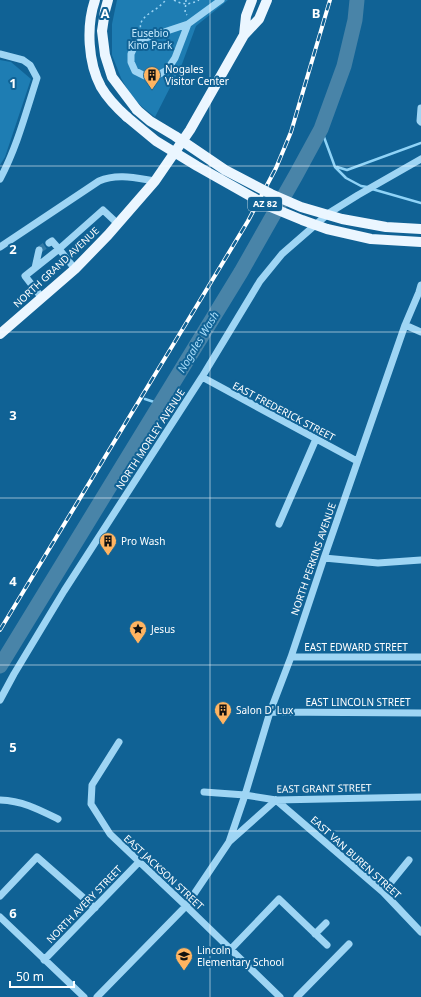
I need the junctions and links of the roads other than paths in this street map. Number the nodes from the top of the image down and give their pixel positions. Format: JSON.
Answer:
{"nodes":[{"id":1,"x":95,"y":0,"type":"edge"},
{"id":2,"x":108,"y":0,"type":"edge"},
{"id":3,"x":221,"y":0,"type":"edge"},
{"id":4,"x":252,"y":0,"type":"edge"},
{"id":5,"x":267,"y":0,"type":"edge"},
{"id":6,"x":188,"y":21,"type":"junction"},
{"id":7,"x":244,"y":35,"type":"junction"},
{"id":8,"x":0,"y":54,"type":"edge"},
{"id":9,"x":421,"y":108,"type":"edge"},
{"id":10,"x":421,"y":121,"type":"edge"},
{"id":11,"x":421,"y":159,"type":"edge"},
{"id":12,"x":0,"y":179,"type":"edge"},
{"id":13,"x":155,"y":181,"type":"junction"},
{"id":14,"x":118,"y":224,"type":"junction"},
{"id":15,"x":421,"y":229,"type":"edge"},
{"id":16,"x":49,"y":242,"type":"dead end"},
{"id":17,"x":421,"y":242,"type":"edge"},
{"id":18,"x":0,"y":247,"type":"edge"},
{"id":19,"x":58,"y":249,"type":"junction"},
{"id":20,"x":39,"y":250,"type":"tunnel mouth"},
{"id":21,"x":35,"y":268,"type":"junction"},
{"id":22,"x":75,"y":269,"type":"junction"},
{"id":23,"x":421,"y":285,"type":"edge"},
{"id":24,"x":42,"y":298,"type":"junction"},
{"id":25,"x":405,"y":325,"type":"junction"},
{"id":26,"x":421,"y":332,"type":"edge"},
{"id":27,"x":0,"y":334,"type":"edge"},
{"id":28,"x":202,"y":377,"type":"junction"},
{"id":29,"x":316,"y":439,"type":"junction"},
{"id":30,"x":357,"y":461,"type":"junction"},
{"id":31,"x":279,"y":524,"type":"dead end"},
{"id":32,"x":324,"y":558,"type":"junction"},
{"id":33,"x":421,"y":560,"type":"edge"},
{"id":34,"x":291,"y":657,"type":"junction"},
{"id":35,"x":421,"y":657,"type":"edge"},
{"id":36,"x":0,"y":700,"type":"edge"},
{"id":37,"x":270,"y":712,"type":"junction"},
{"id":38,"x":421,"y":713,"type":"edge"},
{"id":39,"x":119,"y":742,"type":"dead end"},
{"id":40,"x":204,"y":792,"type":"dead end"},
{"id":41,"x":245,"y":795,"type":"junction"},
{"id":42,"x":421,"y":797,"type":"edge"},
{"id":43,"x":0,"y":800,"type":"edge"},
{"id":44,"x":276,"y":800,"type":"junction"},
{"id":45,"x":58,"y":819,"type":"dead end"},
{"id":46,"x":229,"y":842,"type":"junction"},
{"id":47,"x":409,"y":860,"type":"dead end"},
{"id":48,"x":139,"y":862,"type":"junction"},
{"id":49,"x":383,"y":892,"type":"junction"},
{"id":50,"x":0,"y":896,"type":"edge"},
{"id":51,"x":186,"y":906,"type":"junction"},
{"id":52,"x":95,"y":908,"type":"junction"},
{"id":53,"x":0,"y":918,"type":"edge"},
{"id":54,"x":326,"y":924,"type":"dead end"},
{"id":55,"x":421,"y":932,"type":"edge"},
{"id":56,"x":315,"y":934,"type":"junction"},
{"id":57,"x":349,"y":944,"type":"dead end"},
{"id":58,"x":326,"y":945,"type":"dead end"},
{"id":59,"x":231,"y":949,"type":"junction"},
{"id":60,"x":44,"y":960,"type":"junction"},
{"id":61,"x":84,"y":997,"type":"edge"},
{"id":62,"x":97,"y":997,"type":"edge"},
{"id":63,"x":280,"y":997,"type":"edge"},
{"id":64,"x":297,"y":997,"type":"edge"}],
"edges":[{"from":1,"to":17,"type":"main road","number":"AZ 82","bridge":true},
{"from":2,"to":15,"type":"main road","number":"AZ 82","bridge":true},
{"from":3,"to":6,"type":"street"},
{"from":4,"to":7,"type":"main road","name":"NORTH GRAND AVENUE"},
{"from":5,"to":7,"type":"main road","name":"NORTH GRAND AVENUE"},
{"from":6,"to":6,"type":"street"},
{"from":7,"to":13,"type":"main road","name":"NORTH GRAND AVENUE"},
{"from":8,"to":12,"type":"street"},
{"from":9,"to":10,"type":"street"},
{"from":11,"to":28,"type":"street","name":"NORTH MORLEY AVENUE"},
{"from":13,"to":14,"type":"main road","name":"NORTH GRAND AVENUE"},
{"from":13,"to":18,"type":"street"},
{"from":14,"to":19,"type":"street"},
{"from":14,"to":22,"type":"main road","name":"NORTH GRAND AVENUE"},
{"from":16,"to":19,"type":"street"},
{"from":19,"to":21,"type":"street"},
{"from":19,"to":22,"type":"street"},
{"from":20,"to":21,"type":"street"},
{"from":21,"to":24,"type":"street"},
{"from":22,"to":24,"type":"main road","name":"NORTH GRAND AVENUE"},
{"from":23,"to":25,"type":"street","name":"NORTH PERKINS AVENUE"},
{"from":24,"to":27,"type":"main road","name":"NORTH GRAND AVENUE"},
{"from":25,"to":26,"type":"street"},
{"from":25,"to":30,"type":"street","name":"NORTH PERKINS AVENUE"},
{"from":28,"to":29,"type":"street","name":"EAST FREDERICK STREET"},
{"from":28,"to":36,"type":"street","name":"NORTH MORLEY AVENUE"},
{"from":29,"to":30,"type":"street","name":"EAST FREDERICK STREET"},
{"from":29,"to":31,"type":"street"},
{"from":30,"to":32,"type":"street","name":"NORTH PERKINS AVENUE"},
{"from":32,"to":33,"type":"street"},
{"from":32,"to":34,"type":"street","name":"NORTH PERKINS AVENUE"},
{"from":34,"to":35,"type":"street","name":"EAST EDWARD STREET"},
{"from":34,"to":37,"type":"street","name":"NORTH PERKINS AVENUE"},
{"from":37,"to":38,"type":"street","name":"EAST LINCOLN STREET"},
{"from":37,"to":41,"type":"street","name":"NORTH PERKINS AVENUE"},
{"from":39,"to":48,"type":"street","name":"EAST JACKSON STREET"},
{"from":40,"to":41,"type":"street","name":"EAST GRANT STREET"},
{"from":41,"to":44,"type":"street","name":"EAST GRANT STREET"},
{"from":41,"to":46,"type":"street","name":"NORTH PERKINS AVENUE"},
{"from":42,"to":44,"type":"street","name":"EAST GRANT STREET"},
{"from":43,"to":45,"type":"street"},
{"from":44,"to":46,"type":"street"},
{"from":44,"to":49,"type":"street","name":"EAST VAN BUREN STREET"},
{"from":46,"to":51,"type":"street"},
{"from":47,"to":49,"type":"street"},
{"from":48,"to":51,"type":"street","name":"EAST JACKSON STREET"},
{"from":48,"to":52,"type":"street","name":"NORTH AVERY STREET"},
{"from":49,"to":55,"type":"street","name":"EAST VAN BUREN STREET"},
{"from":50,"to":52,"type":"street"},
{"from":51,"to":59,"type":"street","name":"EAST JACKSON STREET"},
{"from":51,"to":62,"type":"street"},
{"from":52,"to":60,"type":"street","name":"NORTH AVERY STREET"},
{"from":53,"to":60,"type":"street"},
{"from":54,"to":56,"type":"street"},
{"from":56,"to":58,"type":"street"},
{"from":56,"to":59,"type":"street"},
{"from":57,"to":64,"type":"street"},
{"from":59,"to":63,"type":"street","name":"EAST JACKSON STREET"},
{"from":60,"to":61,"type":"street"}]}
